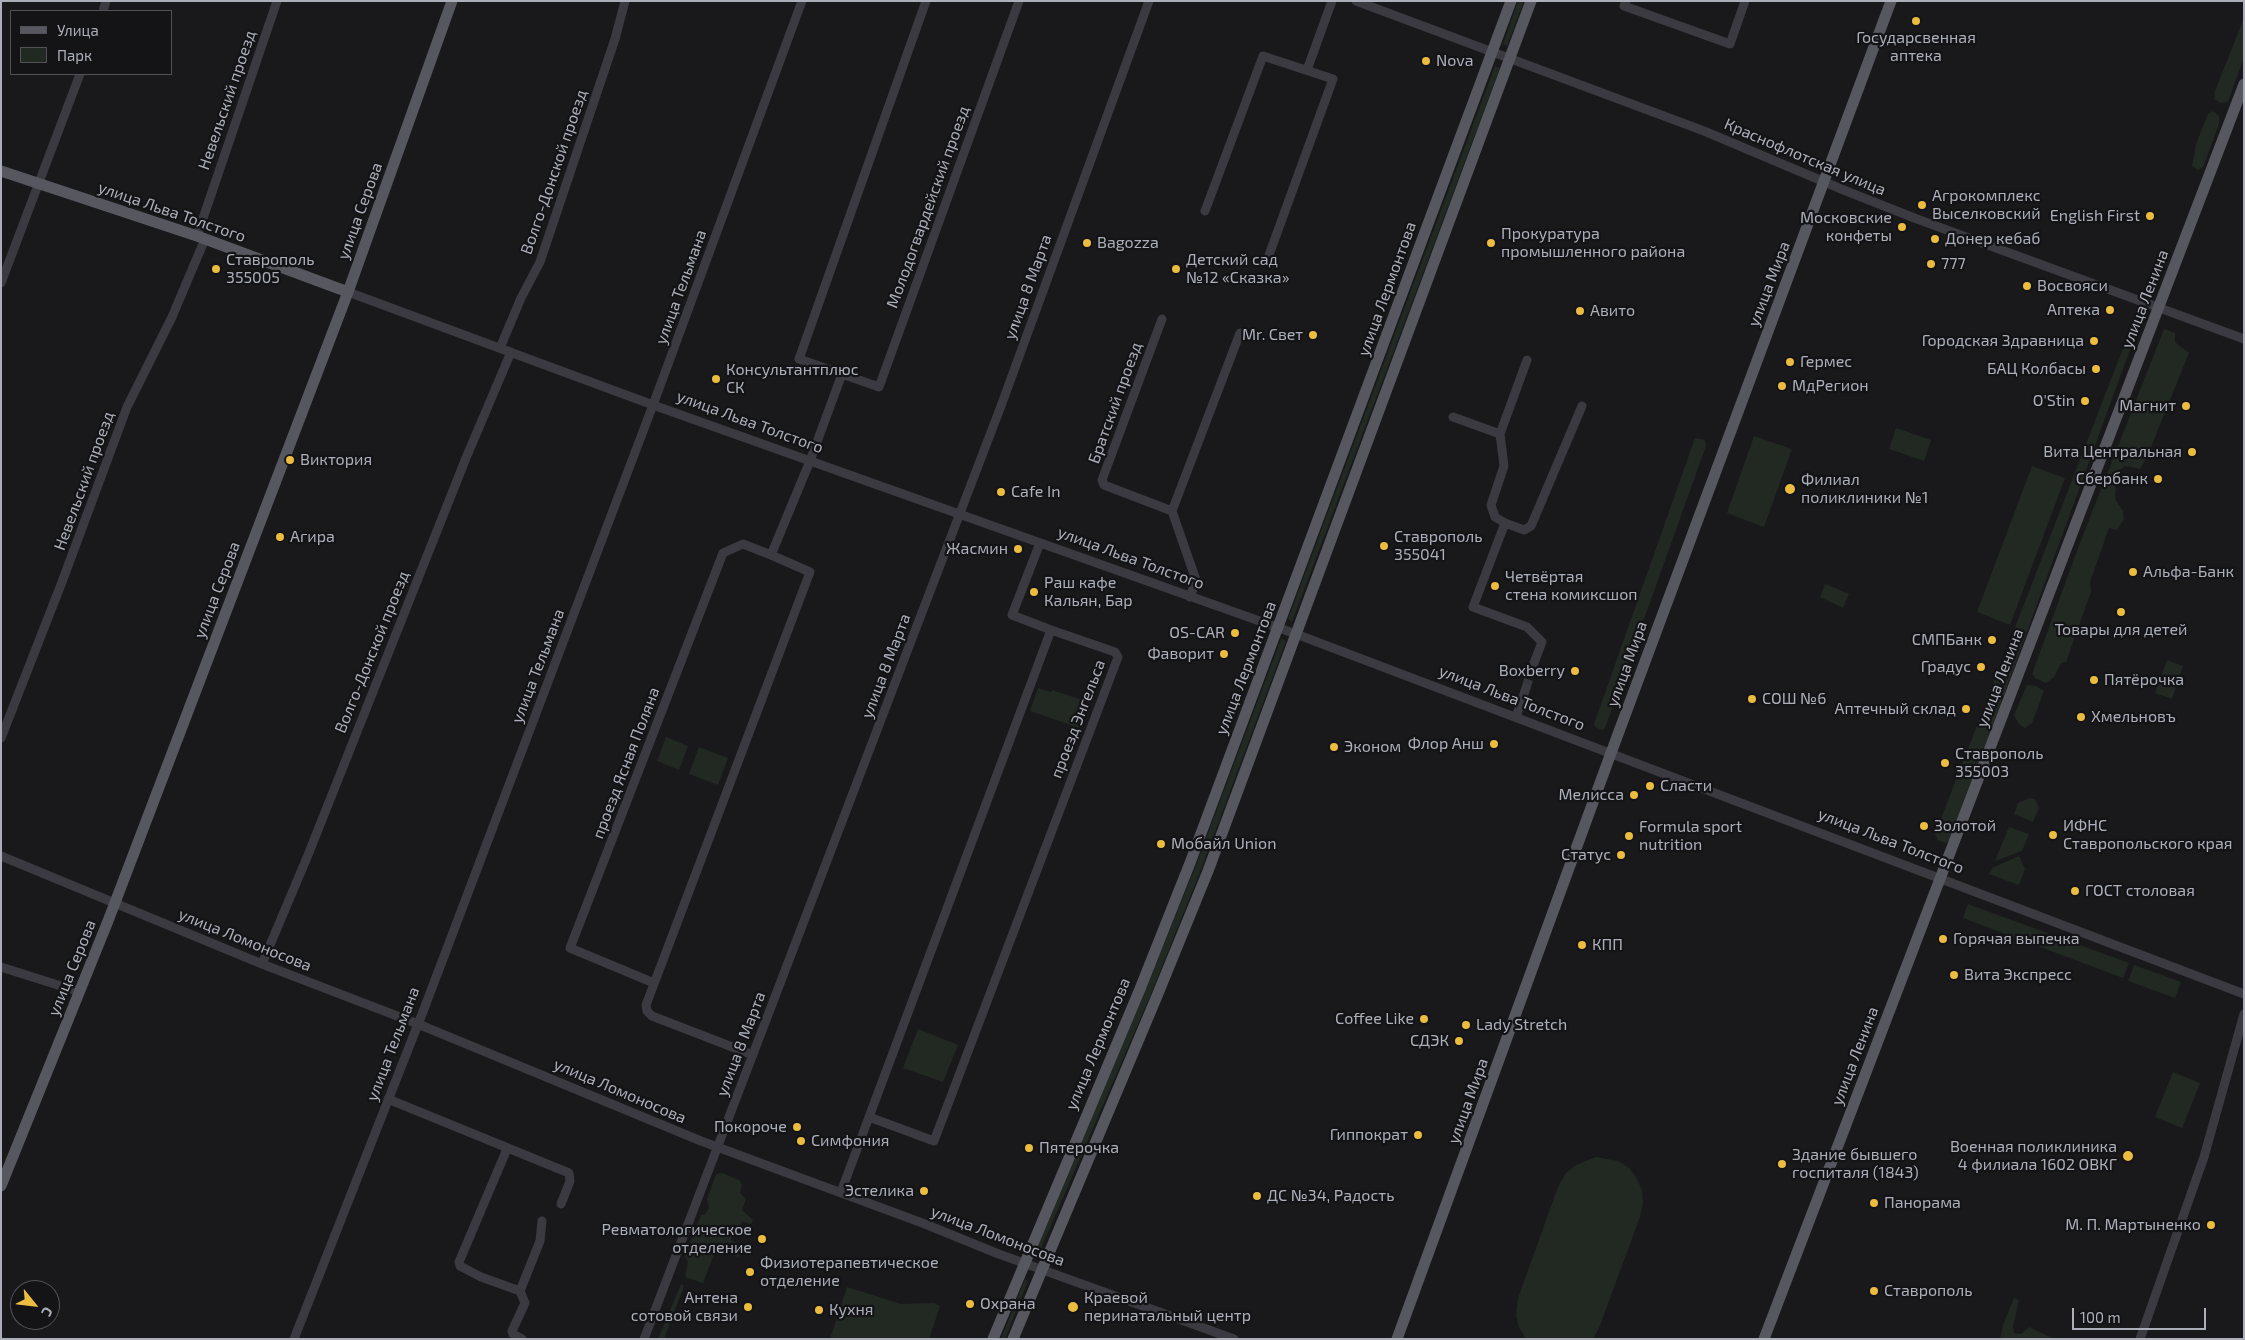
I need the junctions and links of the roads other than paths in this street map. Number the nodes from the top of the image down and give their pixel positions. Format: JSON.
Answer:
{"nodes":[{"id":1,"x":277,"y":1,"type":"edge"},
{"id":2,"x":452,"y":1,"type":"edge"},
{"id":3,"x":624,"y":1,"type":"edge"},
{"id":4,"x":802,"y":1,"type":"edge"},
{"id":5,"x":926,"y":1,"type":"edge"},
{"id":6,"x":1019,"y":1,"type":"edge"},
{"id":7,"x":1149,"y":1,"type":"edge"},
{"id":8,"x":1332,"y":1,"type":"edge"},
{"id":9,"x":1356,"y":1,"type":"edge"},
{"id":10,"x":1511,"y":1,"type":"edge"},
{"id":11,"x":1531,"y":1,"type":"edge"},
{"id":12,"x":1626,"y":1,"type":"edge"},
{"id":13,"x":1745,"y":1,"type":"edge"},
{"id":14,"x":1890,"y":1,"type":"edge"},
{"id":15,"x":1493,"y":52,"type":"junction"},
{"id":16,"x":1510,"y":58,"type":"junction"},
{"id":17,"x":1307,"y":70,"type":"junction"},
{"id":18,"x":80,"y":75,"type":"edge"},
{"id":19,"x":2244,"y":84,"type":"edge"},
{"id":20,"x":1,"y":171,"type":"edge"},
{"id":21,"x":1824,"y":182,"type":"junction"},
{"id":22,"x":38,"y":184,"type":"junction"},
{"id":23,"x":1205,"y":211,"type":"dead end"},
{"id":24,"x":201,"y":238,"type":"junction"},
{"id":25,"x":1269,"y":255,"type":"dead end"},
{"id":26,"x":1,"y":283,"type":"edge"},
{"id":27,"x":348,"y":292,"type":"junction"},
{"id":28,"x":2159,"y":309,"type":"junction"},
{"id":29,"x":1162,"y":319,"type":"dead end"},
{"id":30,"x":1240,"y":334,"type":"dead end"},
{"id":31,"x":2244,"y":339,"type":"edge"},
{"id":32,"x":500,"y":348,"type":"junction"},
{"id":33,"x":511,"y":352,"type":"junction"},
{"id":34,"x":1527,"y":360,"type":"dead end"},
{"id":35,"x":842,"y":374,"type":"junction"},
{"id":36,"x":653,"y":405,"type":"junction"},
{"id":37,"x":1582,"y":406,"type":"dead end"},
{"id":38,"x":1453,"y":417,"type":"dead end"},
{"id":39,"x":1500,"y":434,"type":"junction"},
{"id":40,"x":810,"y":460,"type":"junction"},
{"id":41,"x":1172,"y":511,"type":"junction"},
{"id":42,"x":960,"y":514,"type":"junction"},
{"id":43,"x":1505,"y":523,"type":"junction"},
{"id":44,"x":1040,"y":543,"type":"junction"},
{"id":45,"x":771,"y":555,"type":"junction"},
{"id":46,"x":1190,"y":597,"type":"junction"},
{"id":47,"x":1278,"y":627,"type":"junction"},
{"id":48,"x":1051,"y":630,"type":"junction"},
{"id":49,"x":1296,"y":634,"type":"junction"},
{"id":50,"x":1532,"y":671,"type":"tunnel mouth"},
{"id":51,"x":1526,"y":688,"type":"tunnel mouth"},
{"id":52,"x":1516,"y":717,"type":"junction"},
{"id":53,"x":1,"y":738,"type":"edge"},
{"id":54,"x":1611,"y":752,"type":"junction"},
{"id":55,"x":1,"y":856,"type":"edge"},
{"id":56,"x":1940,"y":877,"type":"junction"},
{"id":57,"x":115,"y":903,"type":"junction"},
{"id":58,"x":262,"y":964,"type":"junction"},
{"id":59,"x":1,"y":967,"type":"edge"},
{"id":60,"x":654,"y":983,"type":"junction"},
{"id":61,"x":80,"y":992,"type":"junction"},
{"id":62,"x":2244,"y":994,"type":"edge"},
{"id":63,"x":2244,"y":1014,"type":"edge"},
{"id":64,"x":418,"y":1024,"type":"junction"},
{"id":65,"x":753,"y":1055,"type":"junction"},
{"id":66,"x":388,"y":1099,"type":"junction"},
{"id":67,"x":870,"y":1117,"type":"junction"},
{"id":68,"x":718,"y":1147,"type":"junction"},
{"id":69,"x":507,"y":1149,"type":"junction"},
{"id":70,"x":1,"y":1186,"type":"edge"},
{"id":71,"x":841,"y":1192,"type":"junction"},
{"id":72,"x":561,"y":1204,"type":"dead end"},
{"id":73,"x":542,"y":1221,"type":"dead end"},
{"id":74,"x":1024,"y":1263,"type":"junction"},
{"id":75,"x":1041,"y":1269,"type":"junction"},
{"id":76,"x":520,"y":1291,"type":"junction"},
{"id":77,"x":294,"y":1339,"type":"edge"},
{"id":78,"x":522,"y":1339,"type":"edge"},
{"id":79,"x":644,"y":1339,"type":"edge"},
{"id":80,"x":992,"y":1339,"type":"edge"},
{"id":81,"x":1012,"y":1339,"type":"edge"},
{"id":82,"x":1234,"y":1339,"type":"edge"},
{"id":83,"x":1397,"y":1339,"type":"edge"},
{"id":84,"x":1764,"y":1339,"type":"edge"},
{"id":85,"x":2140,"y":1339,"type":"edge"}],
"edges":[{"from":1,"to":24,"type":"street","name":"Невельский проезд"},
{"from":2,"to":27,"type":"main road","name":"улица Серова"},
{"from":3,"to":32,"type":"street","name":"Волго-Донской проезд"},
{"from":4,"to":36,"type":"street","name":"улица Тельмана"},
{"from":5,"to":35,"type":"street","name":"Молодогвардейский проезд"},
{"from":6,"to":35,"type":"street","name":"Молодогвардейский проезд"},
{"from":7,"to":42,"type":"street","name":"улица 8 Марта"},
{"from":8,"to":17,"type":"street"},
{"from":9,"to":15,"type":"street","name":"Краснофлотская улица"},
{"from":10,"to":15,"type":"main road","name":"улица Лермонтова"},
{"from":11,"to":16,"type":"main road","name":"улица Лермонтова"},
{"from":12,"to":13,"type":"street"},
{"from":14,"to":21,"type":"main road","name":"улица Мира"},
{"from":15,"to":16,"type":"street","name":"Краснофлотская улица"},
{"from":15,"to":47,"type":"main road","name":"улица Лермонтова"},
{"from":16,"to":21,"type":"street","name":"Краснофлотская улица"},
{"from":16,"to":49,"type":"main road","name":"улица Лермонтова"},
{"from":17,"to":23,"type":"street"},
{"from":17,"to":25,"type":"street"},
{"from":18,"to":22,"type":"street"},
{"from":19,"to":28,"type":"main road","name":"улица Ленина"},
{"from":20,"to":22,"type":"main road","name":"улица Льва Толстого"},
{"from":21,"to":28,"type":"street","name":"Краснофлотская улица"},
{"from":21,"to":54,"type":"main road","name":"улица Мира"},
{"from":22,"to":24,"type":"main road","name":"улица Льва Толстого"},
{"from":22,"to":26,"type":"street"},
{"from":24,"to":27,"type":"main road","name":"улица Льва Толстого"},
{"from":24,"to":53,"type":"street","name":"Невельский проезд"},
{"from":27,"to":32,"type":"street","name":"улица Льва Толстого"},
{"from":27,"to":57,"type":"main road","name":"улица Серова"},
{"from":28,"to":31,"type":"street","name":"Краснофлотская улица"},
{"from":28,"to":56,"type":"main road","name":"улица Ленина"},
{"from":29,"to":41,"type":"street","name":"Братский проезд"},
{"from":30,"to":41,"type":"street"},
{"from":32,"to":33,"type":"street","name":"улица Льва Толстого"},
{"from":33,"to":36,"type":"street","name":"улица Льва Толстого"},
{"from":33,"to":58,"type":"street","name":"Волго-Донской проезд"},
{"from":34,"to":39,"type":"street"},
{"from":35,"to":40,"type":"street"},
{"from":36,"to":40,"type":"street","name":"улица Льва Толстого"},
{"from":36,"to":64,"type":"street","name":"улица Тельмана"},
{"from":37,"to":43,"type":"street"},
{"from":38,"to":39,"type":"street"},
{"from":39,"to":43,"type":"street"},
{"from":40,"to":42,"type":"street","name":"улица Льва Толстого"},
{"from":40,"to":45,"type":"street"},
{"from":41,"to":46,"type":"street"},
{"from":42,"to":44,"type":"street","name":"улица Льва Толстого"},
{"from":42,"to":65,"type":"street","name":"улица 8 Марта"},
{"from":43,"to":50,"type":"street"},
{"from":44,"to":46,"type":"street","name":"улица Льва Толстого"},
{"from":44,"to":48,"type":"street"},
{"from":45,"to":60,"type":"street","name":"проезд Ясная Поляна"},
{"from":45,"to":60,"type":"street","name":"проезд Ясная Поляна"},
{"from":46,"to":47,"type":"street","name":"улица Льва Толстого"},
{"from":47,"to":49,"type":"street","name":"улица Льва Толстого"},
{"from":47,"to":74,"type":"main road","name":"улица Лермонтова"},
{"from":48,"to":67,"type":"street"},
{"from":48,"to":67,"type":"street","name":"проезд Энгельса"},
{"from":49,"to":52,"type":"street","name":"улица Льва Толстого"},
{"from":49,"to":75,"type":"main road","name":"улица Лермонтова"},
{"from":51,"to":52,"type":"street"},
{"from":52,"to":54,"type":"street","name":"улица Льва Толстого"},
{"from":54,"to":56,"type":"street","name":"улица Льва Толстого"},
{"from":54,"to":83,"type":"main road","name":"улица Мира"},
{"from":55,"to":57,"type":"street","name":"улица Ломоносова"},
{"from":56,"to":62,"type":"street","name":"улица Льва Толстого"},
{"from":56,"to":84,"type":"main road","name":"улица Ленина"},
{"from":57,"to":58,"type":"street","name":"улица Ломоносова"},
{"from":57,"to":61,"type":"main road","name":"улица Серова"},
{"from":58,"to":64,"type":"street","name":"улица Ломоносова"},
{"from":59,"to":61,"type":"street"},
{"from":60,"to":65,"type":"street","name":"проезд Ясная Поляна"},
{"from":61,"to":70,"type":"main road","name":"улица Серова"},
{"from":63,"to":85,"type":"street"},
{"from":64,"to":66,"type":"street","name":"улица Тельмана"},
{"from":64,"to":68,"type":"street","name":"улица Ломоносова"},
{"from":65,"to":68,"type":"street","name":"улица 8 Марта"},
{"from":66,"to":69,"type":"street"},
{"from":66,"to":77,"type":"street","name":"улица Тельмана"},
{"from":67,"to":71,"type":"street"},
{"from":68,"to":71,"type":"street","name":"улица Ломоносова"},
{"from":68,"to":79,"type":"street","name":"улица 8 Марта"},
{"from":69,"to":72,"type":"street"},
{"from":69,"to":76,"type":"street"},
{"from":71,"to":74,"type":"street","name":"улица Ломоносова"},
{"from":73,"to":76,"type":"street"},
{"from":74,"to":75,"type":"street","name":"улица Ломоносова"},
{"from":74,"to":80,"type":"main road","name":"улица Лермонтова"},
{"from":75,"to":81,"type":"main road","name":"улица Лермонтова"},
{"from":75,"to":82,"type":"street","name":"улица Ломоносова"},
{"from":76,"to":78,"type":"street"}]}
